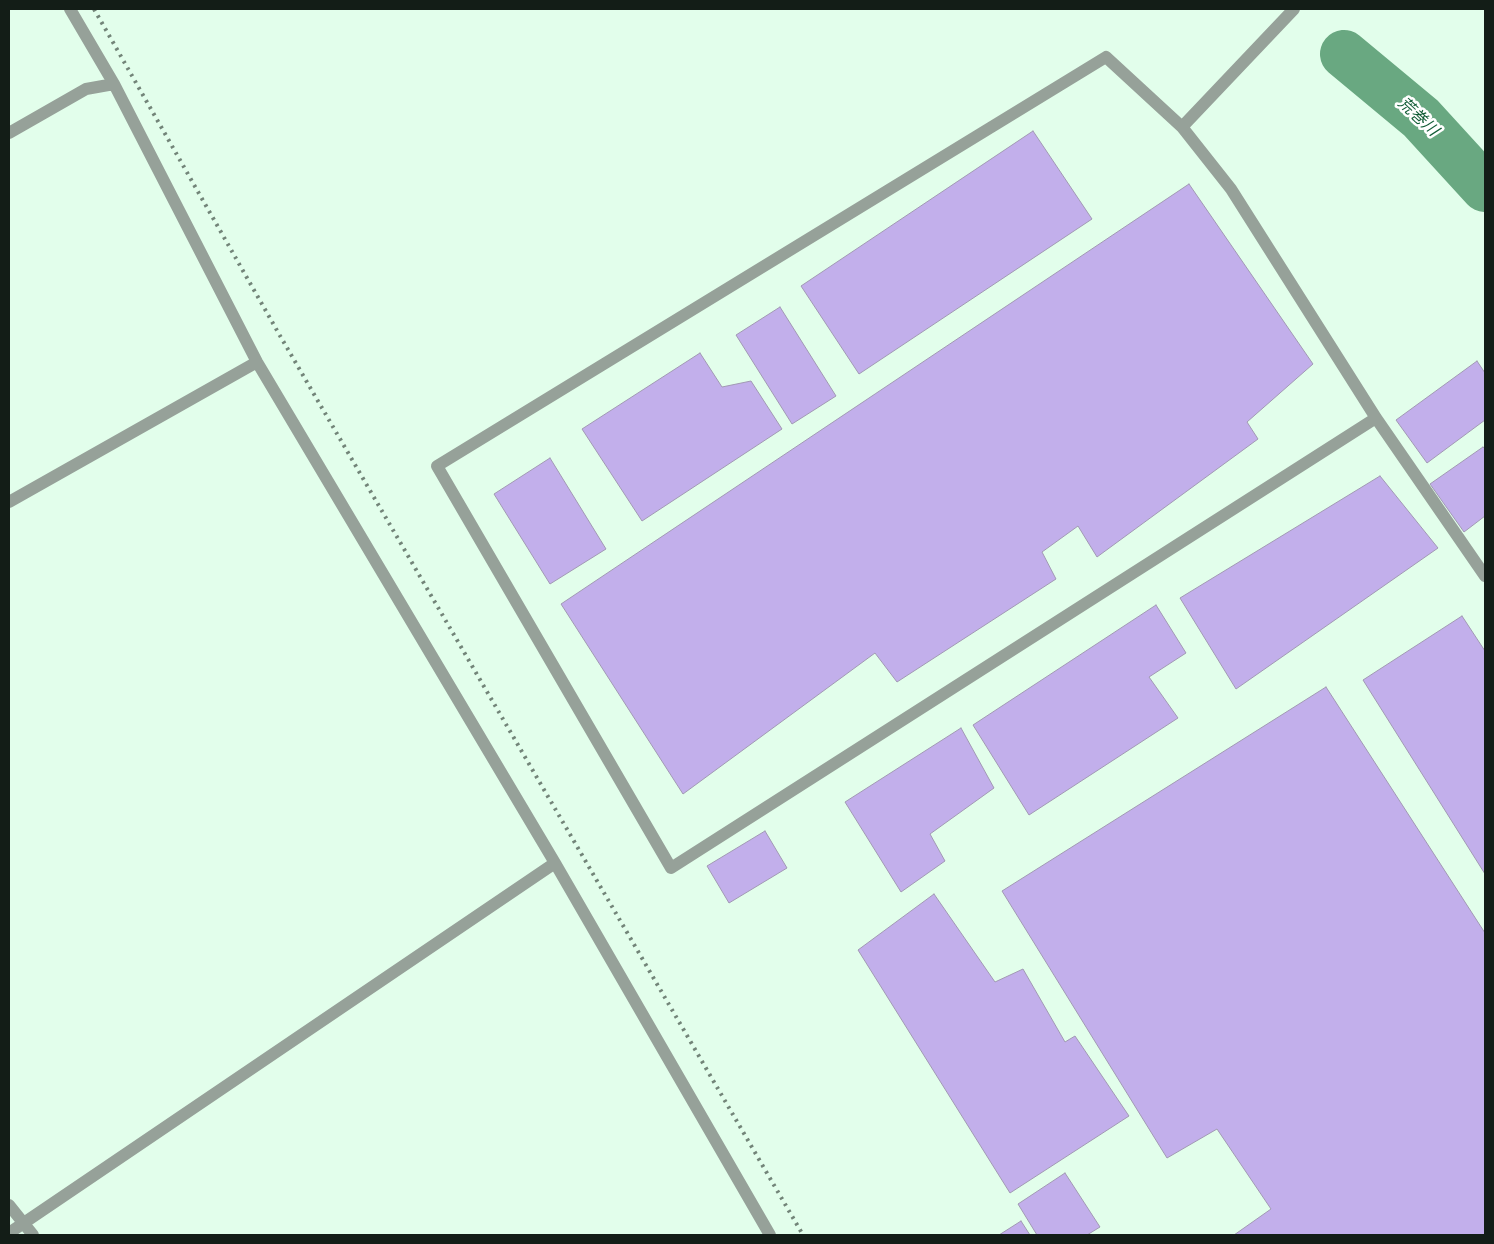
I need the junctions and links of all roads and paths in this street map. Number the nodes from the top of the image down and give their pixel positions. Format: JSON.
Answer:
{"nodes":[{"id":1,"x":70,"y":9,"type":"edge"},
{"id":2,"x":1294,"y":9,"type":"edge"},
{"id":3,"x":114,"y":84,"type":"junction"},
{"id":4,"x":1182,"y":127,"type":"junction"},
{"id":5,"x":9,"y":133,"type":"edge"},
{"id":6,"x":257,"y":362,"type":"junction"},
{"id":7,"x":1376,"y":418,"type":"junction"},
{"id":8,"x":9,"y":502,"type":"edge"},
{"id":9,"x":1485,"y":576,"type":"edge"},
{"id":10,"x":555,"y":863,"type":"junction"},
{"id":11,"x":9,"y":1205,"type":"edge"},
{"id":12,"x":24,"y":1224,"type":"junction"},
{"id":13,"x":9,"y":1233,"type":"edge"},
{"id":14,"x":33,"y":1235,"type":"edge"},
{"id":15,"x":770,"y":1235,"type":"edge"}],
"edges":[{"from":1,"to":3,"type":"street"},
{"from":2,"to":4,"type":"street"},
{"from":3,"to":5,"type":"street"},
{"from":3,"to":6,"type":"street"},
{"from":4,"to":7,"type":"street"},
{"from":4,"to":7,"type":"street"},
{"from":6,"to":8,"type":"street"},
{"from":6,"to":10,"type":"street"},
{"from":7,"to":9,"type":"street"},
{"from":10,"to":12,"type":"street"},
{"from":10,"to":15,"type":"street"},
{"from":11,"to":12,"type":"street"},
{"from":12,"to":13,"type":"street"},
{"from":12,"to":14,"type":"street"}]}
